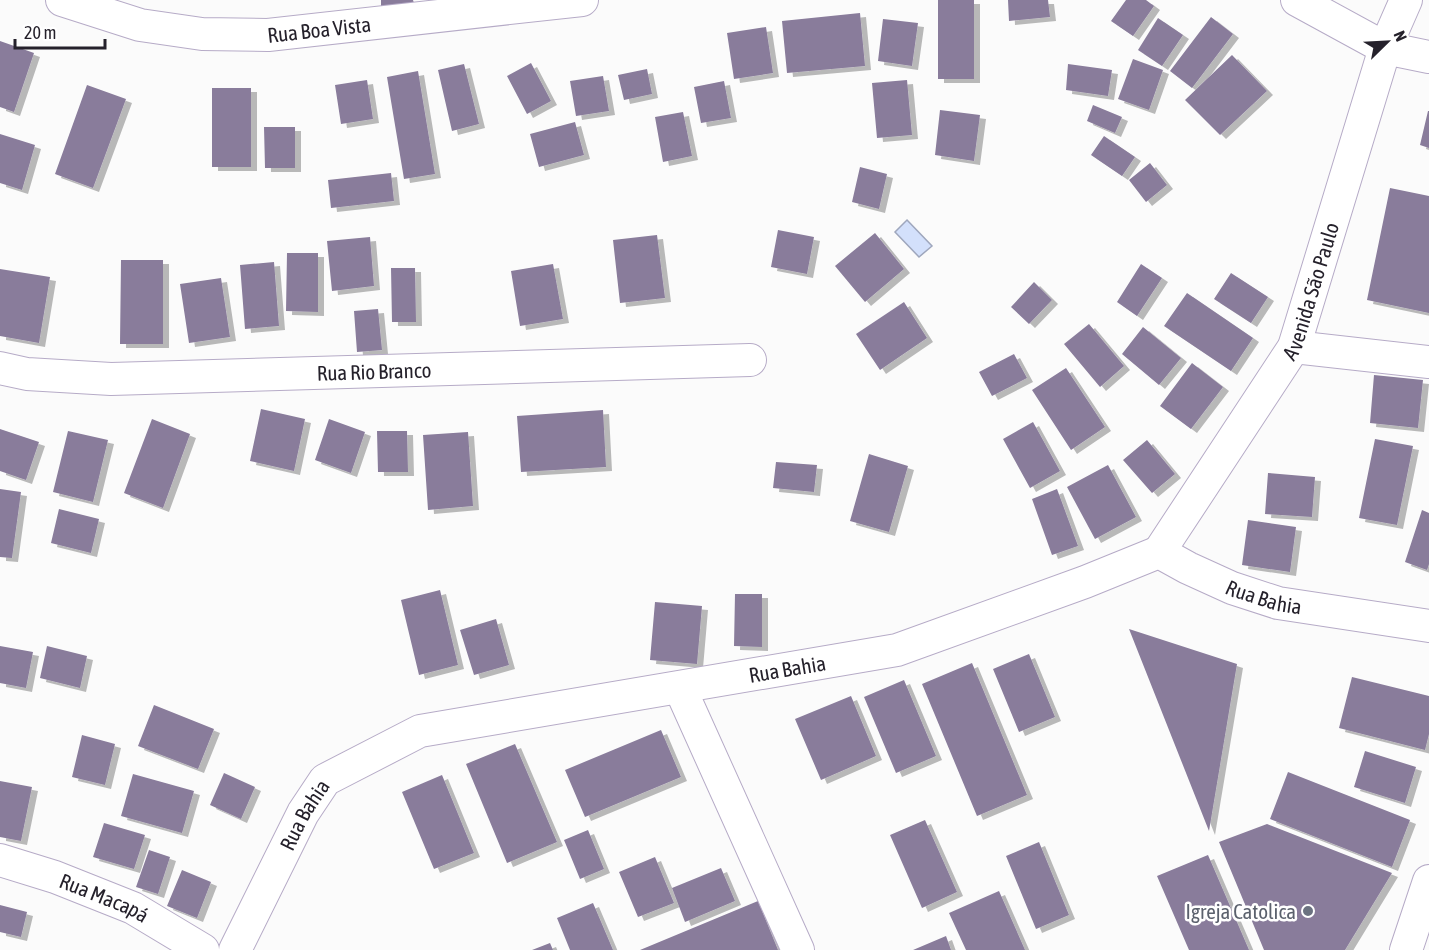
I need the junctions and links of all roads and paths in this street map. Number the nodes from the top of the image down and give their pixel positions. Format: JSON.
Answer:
{"nodes":[{"id":1,"x":62,"y":0,"type":"edge"},
{"id":2,"x":582,"y":0,"type":"edge"},
{"id":3,"x":1298,"y":0,"type":"edge"},
{"id":4,"x":1406,"y":0,"type":"edge"},
{"id":5,"x":1385,"y":48,"type":"junction"},
{"id":6,"x":1429,"y":57,"type":"edge"},
{"id":7,"x":1294,"y":347,"type":"junction"},
{"id":8,"x":750,"y":360,"type":"dead end"},
{"id":9,"x":1429,"y":362,"type":"edge"},
{"id":10,"x":0,"y":368,"type":"edge"},
{"id":11,"x":1159,"y":552,"type":"junction"},
{"id":12,"x":1429,"y":626,"type":"edge"},
{"id":13,"x":680,"y":688,"type":"junction"},
{"id":14,"x":0,"y":860,"type":"edge"},
{"id":15,"x":1429,"y":881,"type":"edge"},
{"id":16,"x":203,"y":950,"type":"edge"},
{"id":17,"x":235,"y":950,"type":"edge"},
{"id":18,"x":798,"y":950,"type":"edge"},
{"id":19,"x":1406,"y":950,"type":"edge"}],
"edges":[{"from":1,"to":2,"type":"street","name":"Rua Boa Vista"},
{"from":3,"to":5,"type":"street"},
{"from":4,"to":5,"type":"street","name":"Avenida São Paulo"},
{"from":5,"to":6,"type":"street"},
{"from":5,"to":7,"type":"street","name":"Avenida São Paulo"},
{"from":7,"to":9,"type":"street"},
{"from":7,"to":11,"type":"street","name":"Avenida São Paulo"},
{"from":8,"to":10,"type":"street","name":"Rua Rio Branco"},
{"from":11,"to":12,"type":"street","name":"Rua Bahia"},
{"from":11,"to":13,"type":"street","name":"Rua Bahia"},
{"from":13,"to":17,"type":"street","name":"Rua Bahia"},
{"from":13,"to":18,"type":"street"},
{"from":14,"to":16,"type":"street","name":"Rua Macapá"},
{"from":15,"to":19,"type":"street"}]}
